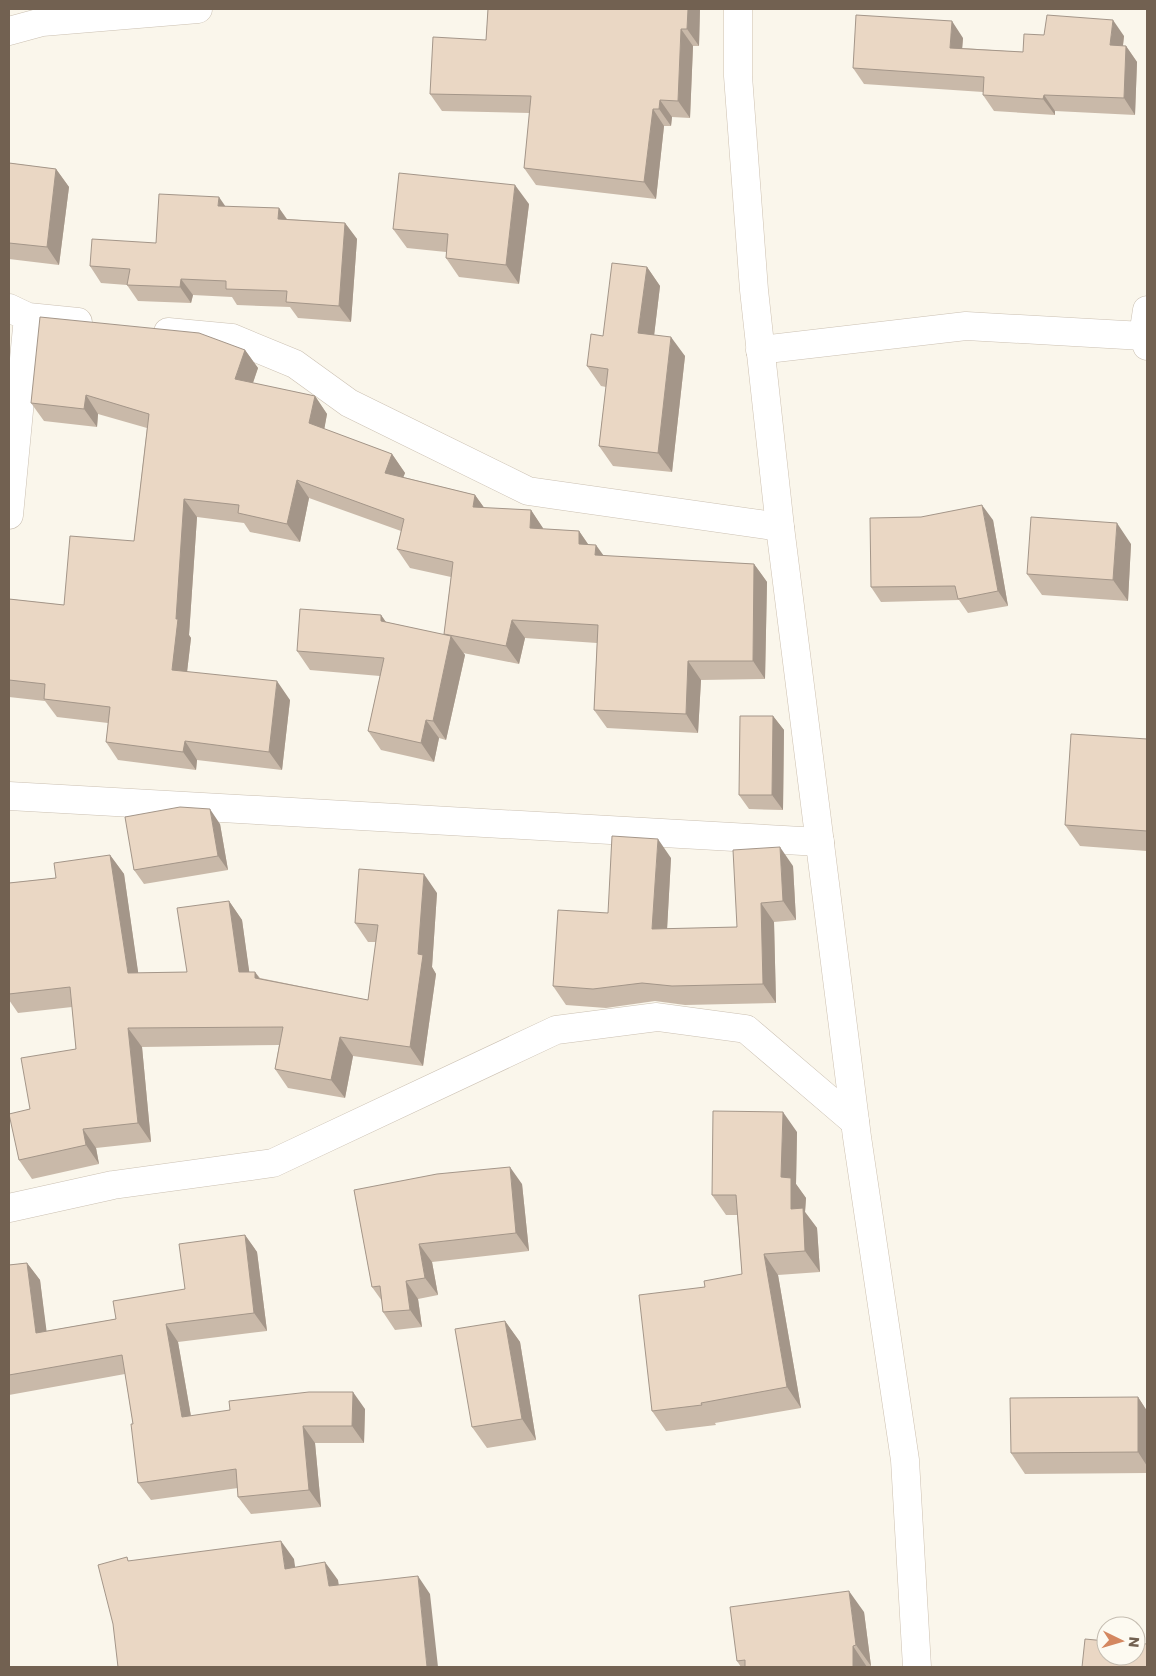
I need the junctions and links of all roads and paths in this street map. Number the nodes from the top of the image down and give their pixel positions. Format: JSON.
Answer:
{"nodes":[{"id":1,"x":198,"y":9,"type":"edge"},
{"id":2,"x":738,"y":9,"type":"edge"},
{"id":3,"x":9,"y":31,"type":"edge"},
{"id":4,"x":18,"y":313,"type":"edge"},
{"id":5,"x":105,"y":325,"type":"edge"},
{"id":6,"x":144,"y":329,"type":"edge"},
{"id":7,"x":1146,"y":331,"type":"edge"},
{"id":8,"x":760,"y":350,"type":"junction"},
{"id":9,"x":9,"y":515,"type":"edge"},
{"id":10,"x":780,"y":528,"type":"junction"},
{"id":11,"x":9,"y":796,"type":"edge"},
{"id":12,"x":820,"y":842,"type":"junction"},
{"id":13,"x":855,"y":1122,"type":"junction"},
{"id":14,"x":9,"y":1208,"type":"edge"},
{"id":15,"x":917,"y":1667,"type":"edge"}],
"edges":[{"from":1,"to":3,"type":"street"},
{"from":2,"to":8,"type":"street"},
{"from":4,"to":5,"type":"street"},
{"from":4,"to":9,"type":"street"},
{"from":6,"to":10,"type":"street"},
{"from":7,"to":8,"type":"street"},
{"from":8,"to":10,"type":"street"},
{"from":10,"to":12,"type":"street"},
{"from":11,"to":12,"type":"street"},
{"from":12,"to":13,"type":"street"},
{"from":13,"to":14,"type":"street"},
{"from":13,"to":15,"type":"street"}]}
